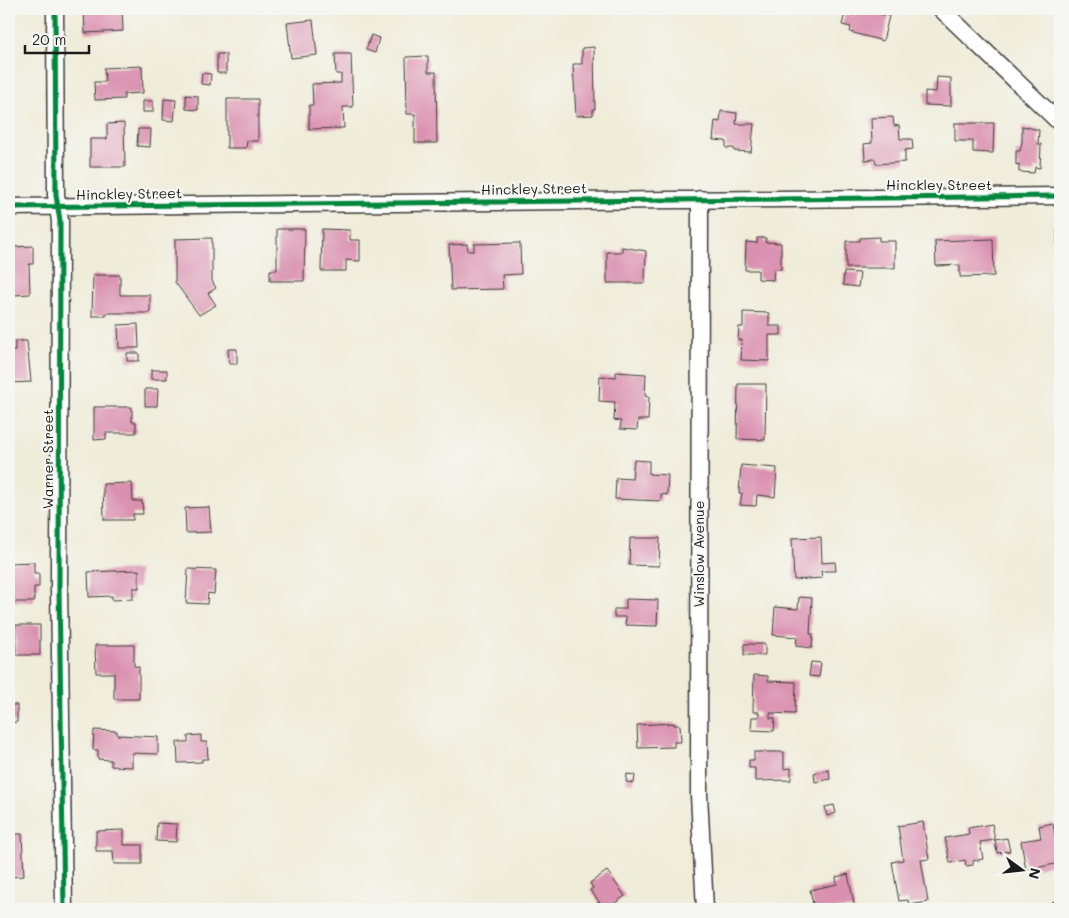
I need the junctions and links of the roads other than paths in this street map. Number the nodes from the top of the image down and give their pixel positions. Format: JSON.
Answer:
{"nodes":[{"id":1,"x":55,"y":9,"type":"edge"},
{"id":2,"x":941,"y":9,"type":"edge"},
{"id":3,"x":1060,"y":123,"type":"edge"},
{"id":4,"x":1060,"y":196,"type":"edge"},
{"id":5,"x":700,"y":198,"type":"junction"},
{"id":6,"x":58,"y":206,"type":"junction"},
{"id":7,"x":9,"y":207,"type":"edge"},
{"id":8,"x":64,"y":909,"type":"edge"},
{"id":9,"x":705,"y":909,"type":"edge"}],
"edges":[{"from":1,"to":6,"type":"street","name":"Warner Street"},
{"from":2,"to":3,"type":"street"},
{"from":4,"to":5,"type":"street","name":"Hinckley Street"},
{"from":5,"to":6,"type":"street","name":"Hinckley Street"},
{"from":5,"to":9,"type":"street","name":"Winslow Avenue"},
{"from":6,"to":7,"type":"street","name":"Hinckley Street"},
{"from":6,"to":8,"type":"street","name":"Warner Street"}]}
